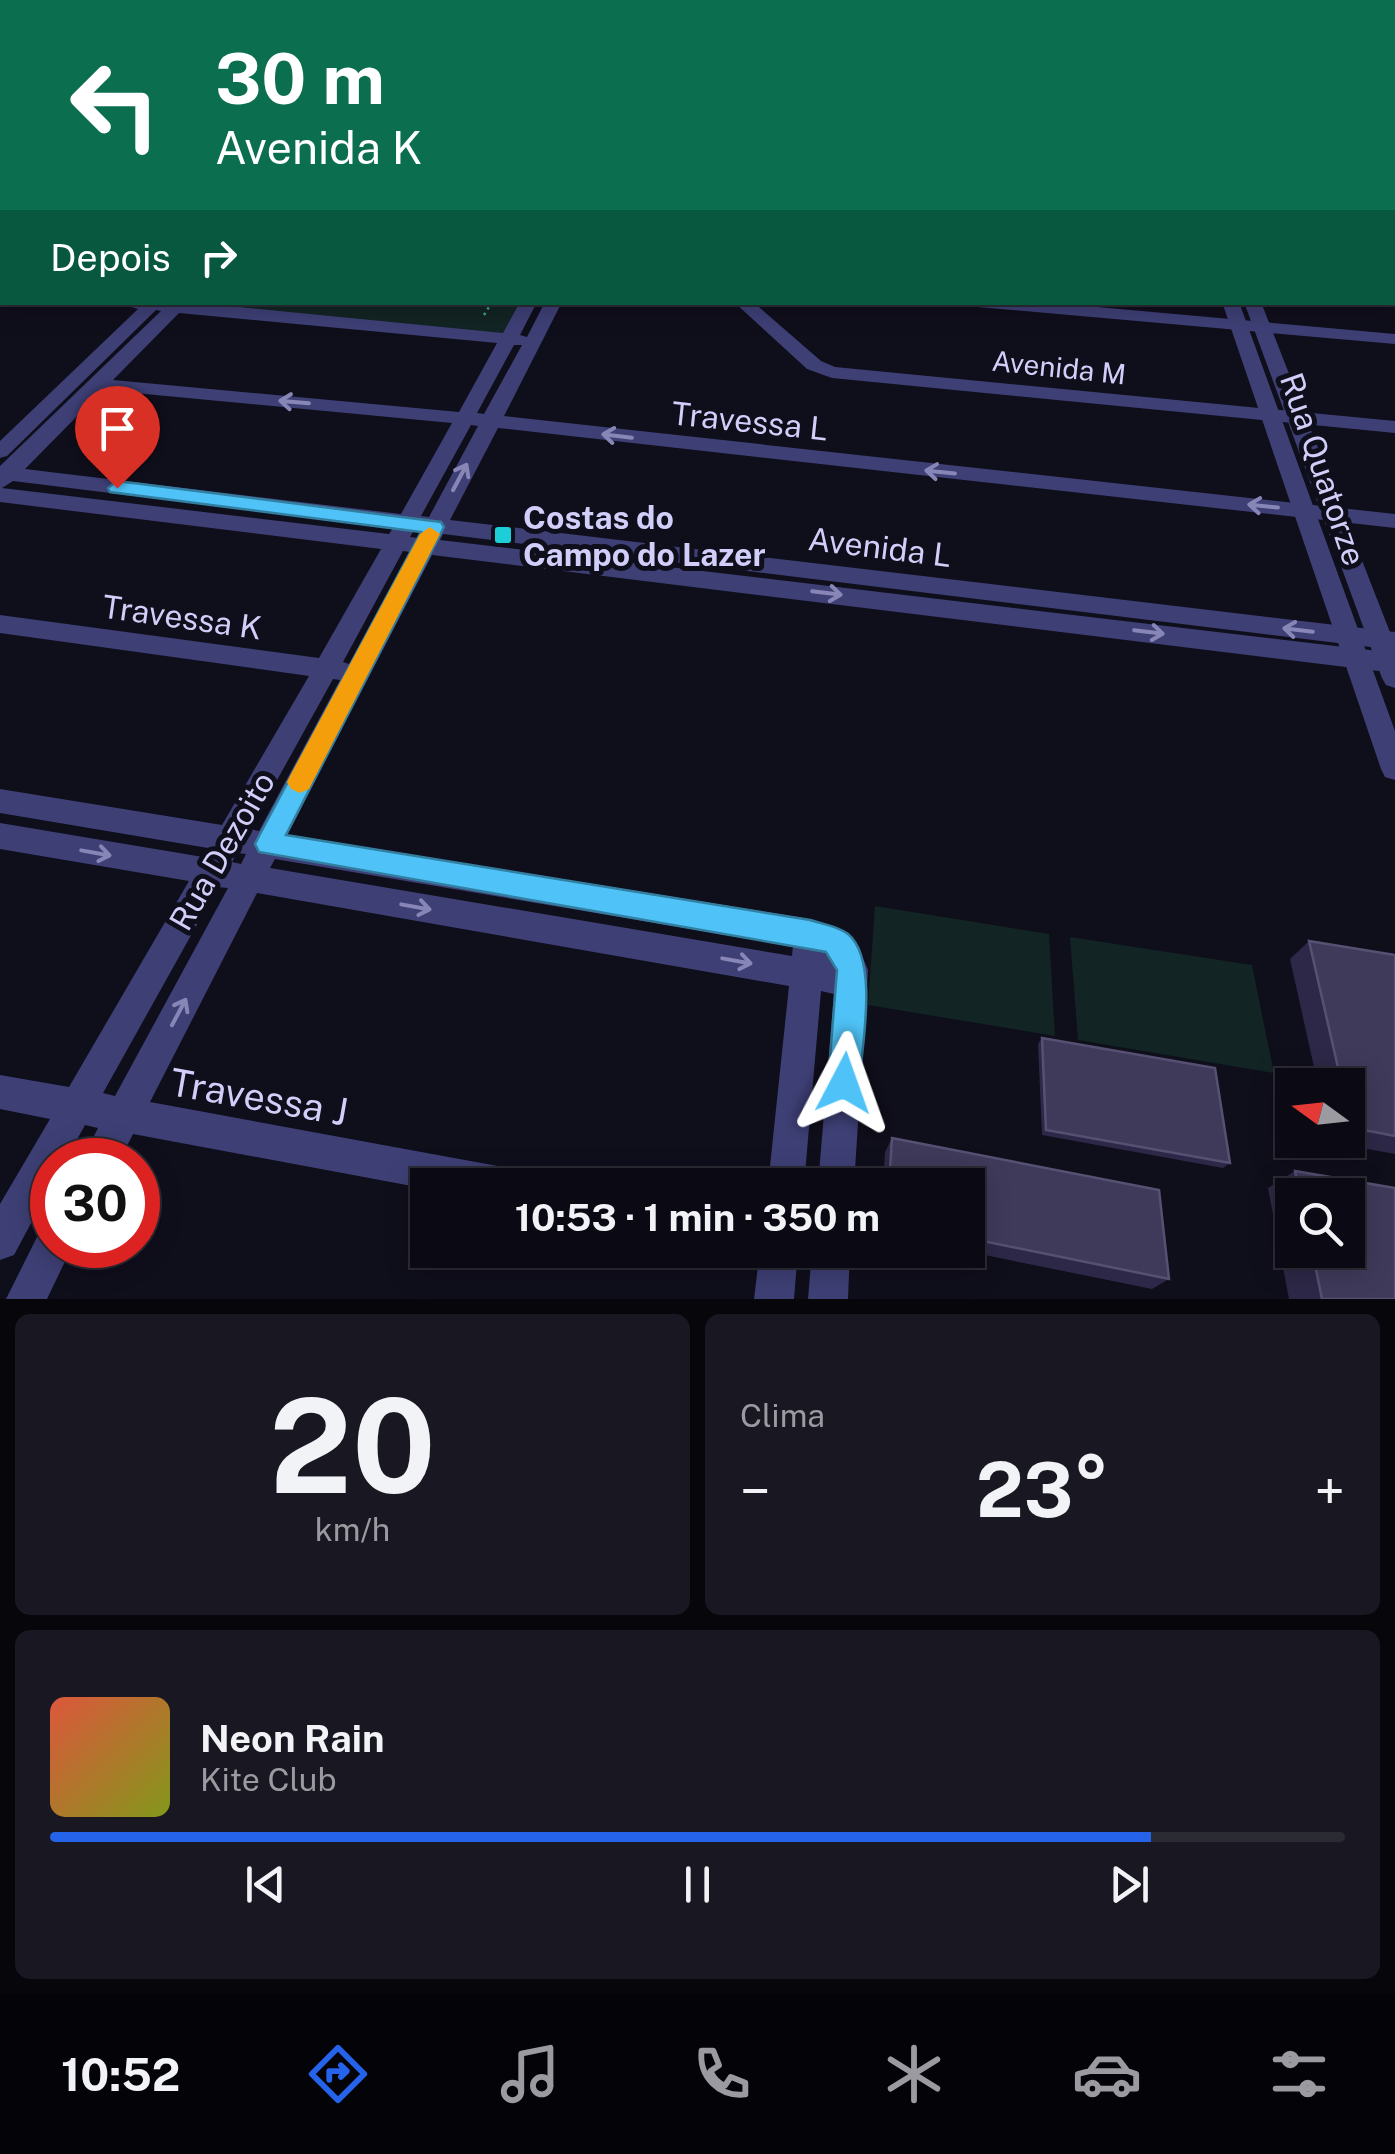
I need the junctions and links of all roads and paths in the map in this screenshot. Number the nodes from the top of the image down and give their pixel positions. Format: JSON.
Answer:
{"nodes":[{"id":1,"x":165,"y":305,"type":"edge"},
{"id":2,"x":165,"y":305,"type":"edge"},
{"id":3,"x":176,"y":305,"type":"edge"},
{"id":4,"x":490,"y":305,"type":"edge"},
{"id":5,"x":528,"y":305,"type":"edge"},
{"id":6,"x":551,"y":305,"type":"edge"},
{"id":7,"x":745,"y":305,"type":"edge"},
{"id":8,"x":768,"y":305,"type":"edge"},
{"id":9,"x":1011,"y":305,"type":"edge"},
{"id":10,"x":1232,"y":305,"type":"edge"},
{"id":11,"x":1252,"y":305,"type":"edge"},
{"id":12,"x":484,"y":315,"type":"dead end"},
{"id":13,"x":1250,"y":327,"type":"junction"},
{"id":14,"x":521,"y":340,"type":"junction"},
{"id":15,"x":1395,"y":340,"type":"edge"},
{"id":16,"x":837,"y":367,"type":"junction"},
{"id":17,"x":98,"y":384,"type":"junction"},
{"id":18,"x":1280,"y":410,"type":"junction"},
{"id":19,"x":1395,"y":414,"type":"edge"},
{"id":20,"x":477,"y":420,"type":"junction"},
{"id":21,"x":1395,"y":428,"type":"edge"},
{"id":22,"x":2,"y":475,"type":"edge"},
{"id":23,"x":1303,"y":510,"type":"junction"},
{"id":24,"x":1331,"y":514,"type":"junction"},
{"id":25,"x":1395,"y":520,"type":"edge"},
{"id":26,"x":416,"y":534,"type":"junction"},
{"id":27,"x":0,"y":624,"type":"edge"},
{"id":28,"x":1352,"y":646,"type":"junction"},
{"id":29,"x":1391,"y":657,"type":"edge"},
{"id":30,"x":341,"y":671,"type":"junction"},
{"id":31,"x":1395,"y":769,"type":"edge"},
{"id":32,"x":0,"y":801,"type":"edge"},
{"id":33,"x":0,"y":836,"type":"edge"},
{"id":34,"x":229,"y":839,"type":"junction"},
{"id":35,"x":268,"y":844,"type":"junction"},
{"id":36,"x":209,"y":874,"type":"junction"},
{"id":37,"x":250,"y":879,"type":"junction"},
{"id":38,"x":823,"y":938,"type":"junction"},
{"id":39,"x":806,"y":972,"type":"junction"},
{"id":40,"x":851,"y":980,"type":"junction"},
{"id":41,"x":0,"y":1092,"type":"edge"},
{"id":42,"x":77,"y":1108,"type":"junction"},
{"id":43,"x":123,"y":1116,"type":"junction"},
{"id":44,"x":112,"y":1138,"type":"edge"},
{"id":45,"x":410,"y":1168,"type":"edge"},
{"id":46,"x":788,"y":1168,"type":"edge"},
{"id":47,"x":837,"y":1168,"type":"edge"},
{"id":48,"x":0,"y":1240,"type":"edge"},
{"id":49,"x":42,"y":1268,"type":"edge"},
{"id":50,"x":777,"y":1268,"type":"edge"},
{"id":51,"x":831,"y":1268,"type":"edge"},
{"id":52,"x":26,"y":1299,"type":"edge"},
{"id":53,"x":774,"y":1299,"type":"edge"},
{"id":54,"x":828,"y":1299,"type":"edge"}],
"edges":[{"from":1,"to":17,"type":"street"},
{"from":2,"to":22,"type":"street"},
{"from":3,"to":14,"type":"street"},
{"from":4,"to":12,"type":"path"},
{"from":5,"to":14,"type":"street","name":"Rua Dezoito"},
{"from":6,"to":14,"type":"street","name":"Rua Dezoito"},
{"from":7,"to":16,"type":"street","name":"Avenida M"},
{"from":8,"to":16,"type":"street","name":"Avenida M"},
{"from":9,"to":13,"type":"street"},
{"from":10,"to":13,"type":"street","name":"Rua Quatorze"},
{"from":11,"to":13,"type":"street","name":"Rua Quatorze"},
{"from":13,"to":15,"type":"street"},
{"from":13,"to":18,"type":"street","name":"Rua Quatorze"},
{"from":14,"to":20,"type":"street","name":"Rua Dezoito"},
{"from":16,"to":18,"type":"street","name":"Avenida M"},
{"from":20,"to":17,"type":"street","name":"Travessa L","one_way":true},
{"from":17,"to":22,"type":"street"},
{"from":18,"to":19,"type":"street","name":"Avenida M"},
{"from":18,"to":21,"type":"street","name":"Avenida M"},
{"from":18,"to":23,"type":"street","name":"Rua Quatorze"},
{"from":18,"to":24,"type":"street","name":"Rua Quatorze"},
{"from":23,"to":20,"type":"street","name":"Travessa L","one_way":true},
{"from":20,"to":26,"type":"street","name":"Rua Dezoito"},
{"from":22,"to":26,"type":"street","name":"Avenida L"},
{"from":23,"to":24,"type":"street","name":"Travessa L"},
{"from":23,"to":28,"type":"street","name":"Rua Quatorze"},
{"from":24,"to":25,"type":"street","name":"Travessa L"},
{"from":24,"to":29,"type":"street","name":"Rua Quatorze"},
{"from":26,"to":28,"type":"street","name":"Avenida L"},
{"from":26,"to":30,"type":"street","name":"Rua Dezoito"},
{"from":27,"to":30,"type":"street","name":"Travessa K"},
{"from":28,"to":29,"type":"street","name":"Avenida L"},
{"from":28,"to":31,"type":"street","name":"Rua Quatorze"},
{"from":30,"to":34,"type":"street","name":"Rua Dezoito"},
{"from":30,"to":35,"type":"street","name":"Rua Dezoito"},
{"from":32,"to":34,"type":"street"},
{"from":33,"to":36,"type":"street","one_way":true},
{"from":34,"to":35,"type":"street"},
{"from":34,"to":36,"type":"street","name":"Rua Dezoito"},
{"from":35,"to":37,"type":"street","name":"Rua Dezoito"},
{"from":35,"to":38,"type":"street"},
{"from":36,"to":37,"type":"street"},
{"from":36,"to":42,"type":"street","name":"Rua Dezoito"},
{"from":37,"to":39,"type":"street","one_way":true},
{"from":43,"to":37,"type":"street","name":"Rua Dezoito","one_way":true},
{"from":38,"to":39,"type":"street"},
{"from":38,"to":40,"type":"street"},
{"from":39,"to":40,"type":"street"},
{"from":39,"to":46,"type":"street"},
{"from":40,"to":47,"type":"street"},
{"from":41,"to":42,"type":"street","name":"Travessa J"},
{"from":42,"to":43,"type":"street","name":"Travessa J"},
{"from":42,"to":48,"type":"street","name":"Rua Dezoito"},
{"from":43,"to":44,"type":"street","name":"Rua Dezoito"},
{"from":43,"to":45,"type":"street","name":"Travessa J"},
{"from":49,"to":52,"type":"street"},
{"from":50,"to":53,"type":"street"},
{"from":51,"to":54,"type":"street"}]}
